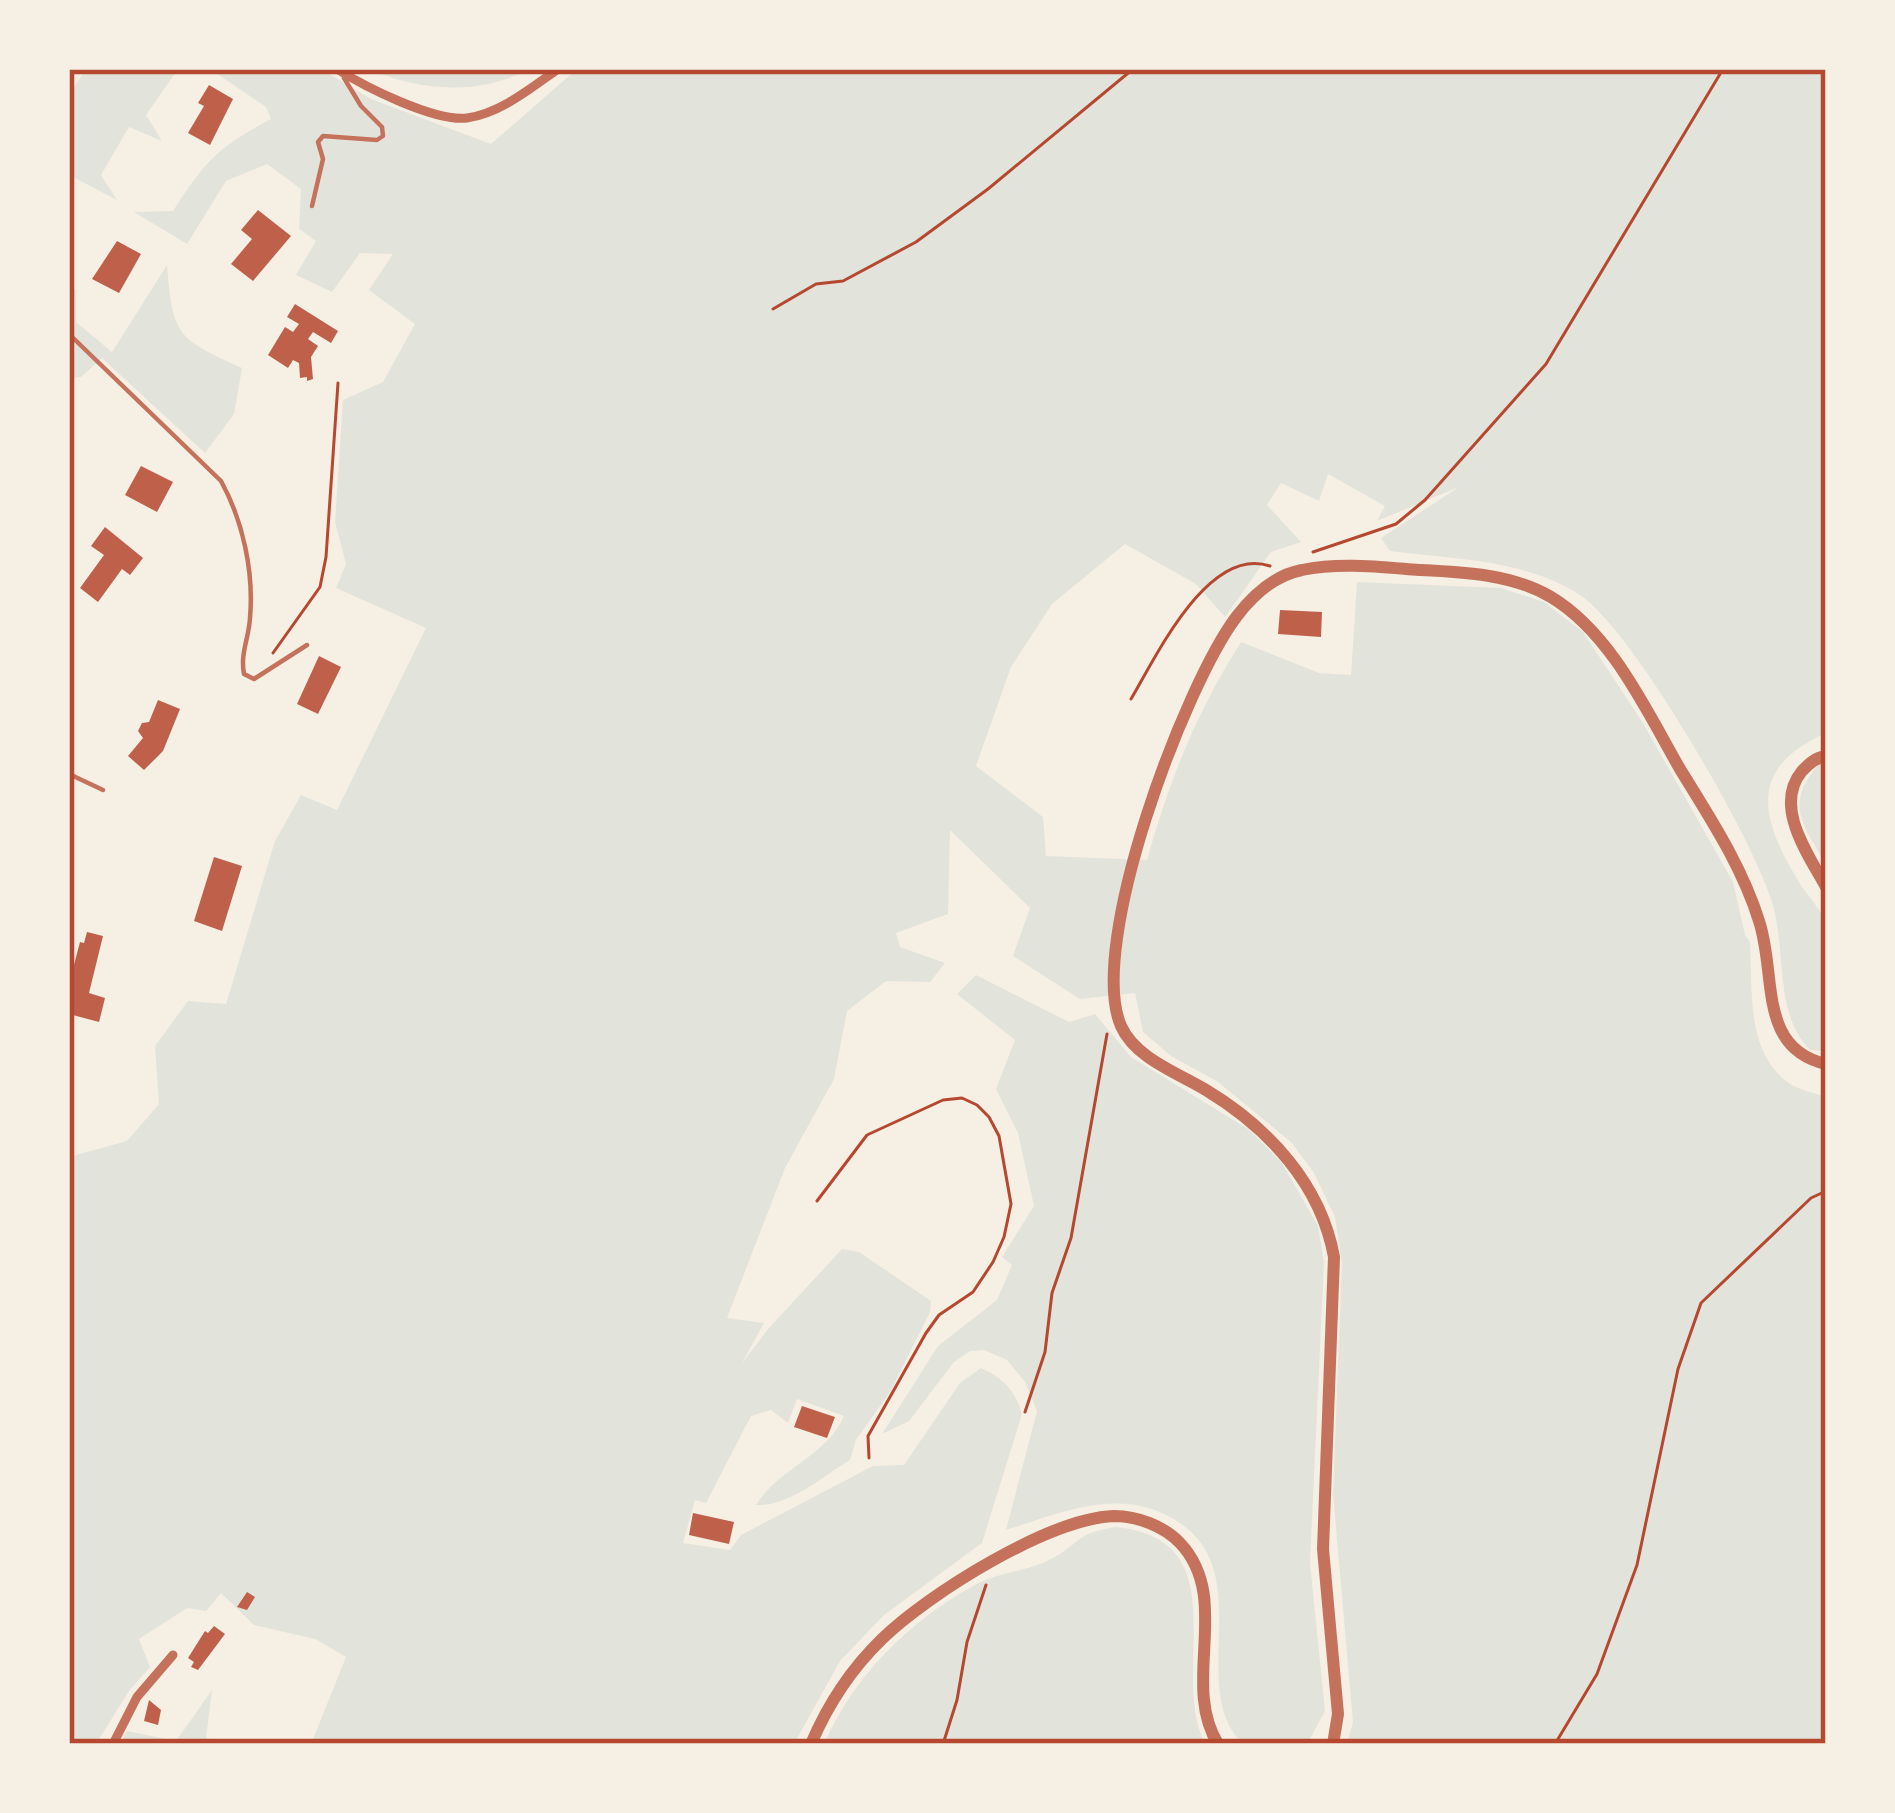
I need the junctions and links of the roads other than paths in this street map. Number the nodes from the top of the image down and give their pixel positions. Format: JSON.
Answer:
{"nodes":[{"id":1,"x":558,"y":69,"type":"edge"},
{"id":2,"x":339,"y":71,"type":"edge"},
{"id":3,"x":312,"y":206,"type":"dead end"},
{"id":4,"x":69,"y":334,"type":"edge"},
{"id":5,"x":307,"y":645,"type":"dead end"},
{"id":6,"x":1826,"y":756,"type":"edge"},
{"id":7,"x":69,"y":774,"type":"edge"},
{"id":8,"x":104,"y":790,"type":"dead end"},
{"id":9,"x":1826,"y":887,"type":"edge"},
{"id":10,"x":1826,"y":1064,"type":"edge"},
{"id":11,"x":173,"y":1655,"type":"dead end"},
{"id":12,"x":112,"y":1744,"type":"edge"},
{"id":13,"x":811,"y":1744,"type":"edge"},
{"id":14,"x":1218,"y":1744,"type":"edge"},
{"id":15,"x":1333,"y":1744,"type":"edge"}],
"edges":[{"from":1,"to":2,"type":"street"},
{"from":2,"to":3,"type":"lane"},
{"from":4,"to":5,"type":"lane"},
{"from":6,"to":9,"type":"street"},
{"from":7,"to":8,"type":"lane"},
{"from":10,"to":15,"type":"street"},
{"from":11,"to":12,"type":"street"},
{"from":13,"to":14,"type":"street"}]}
